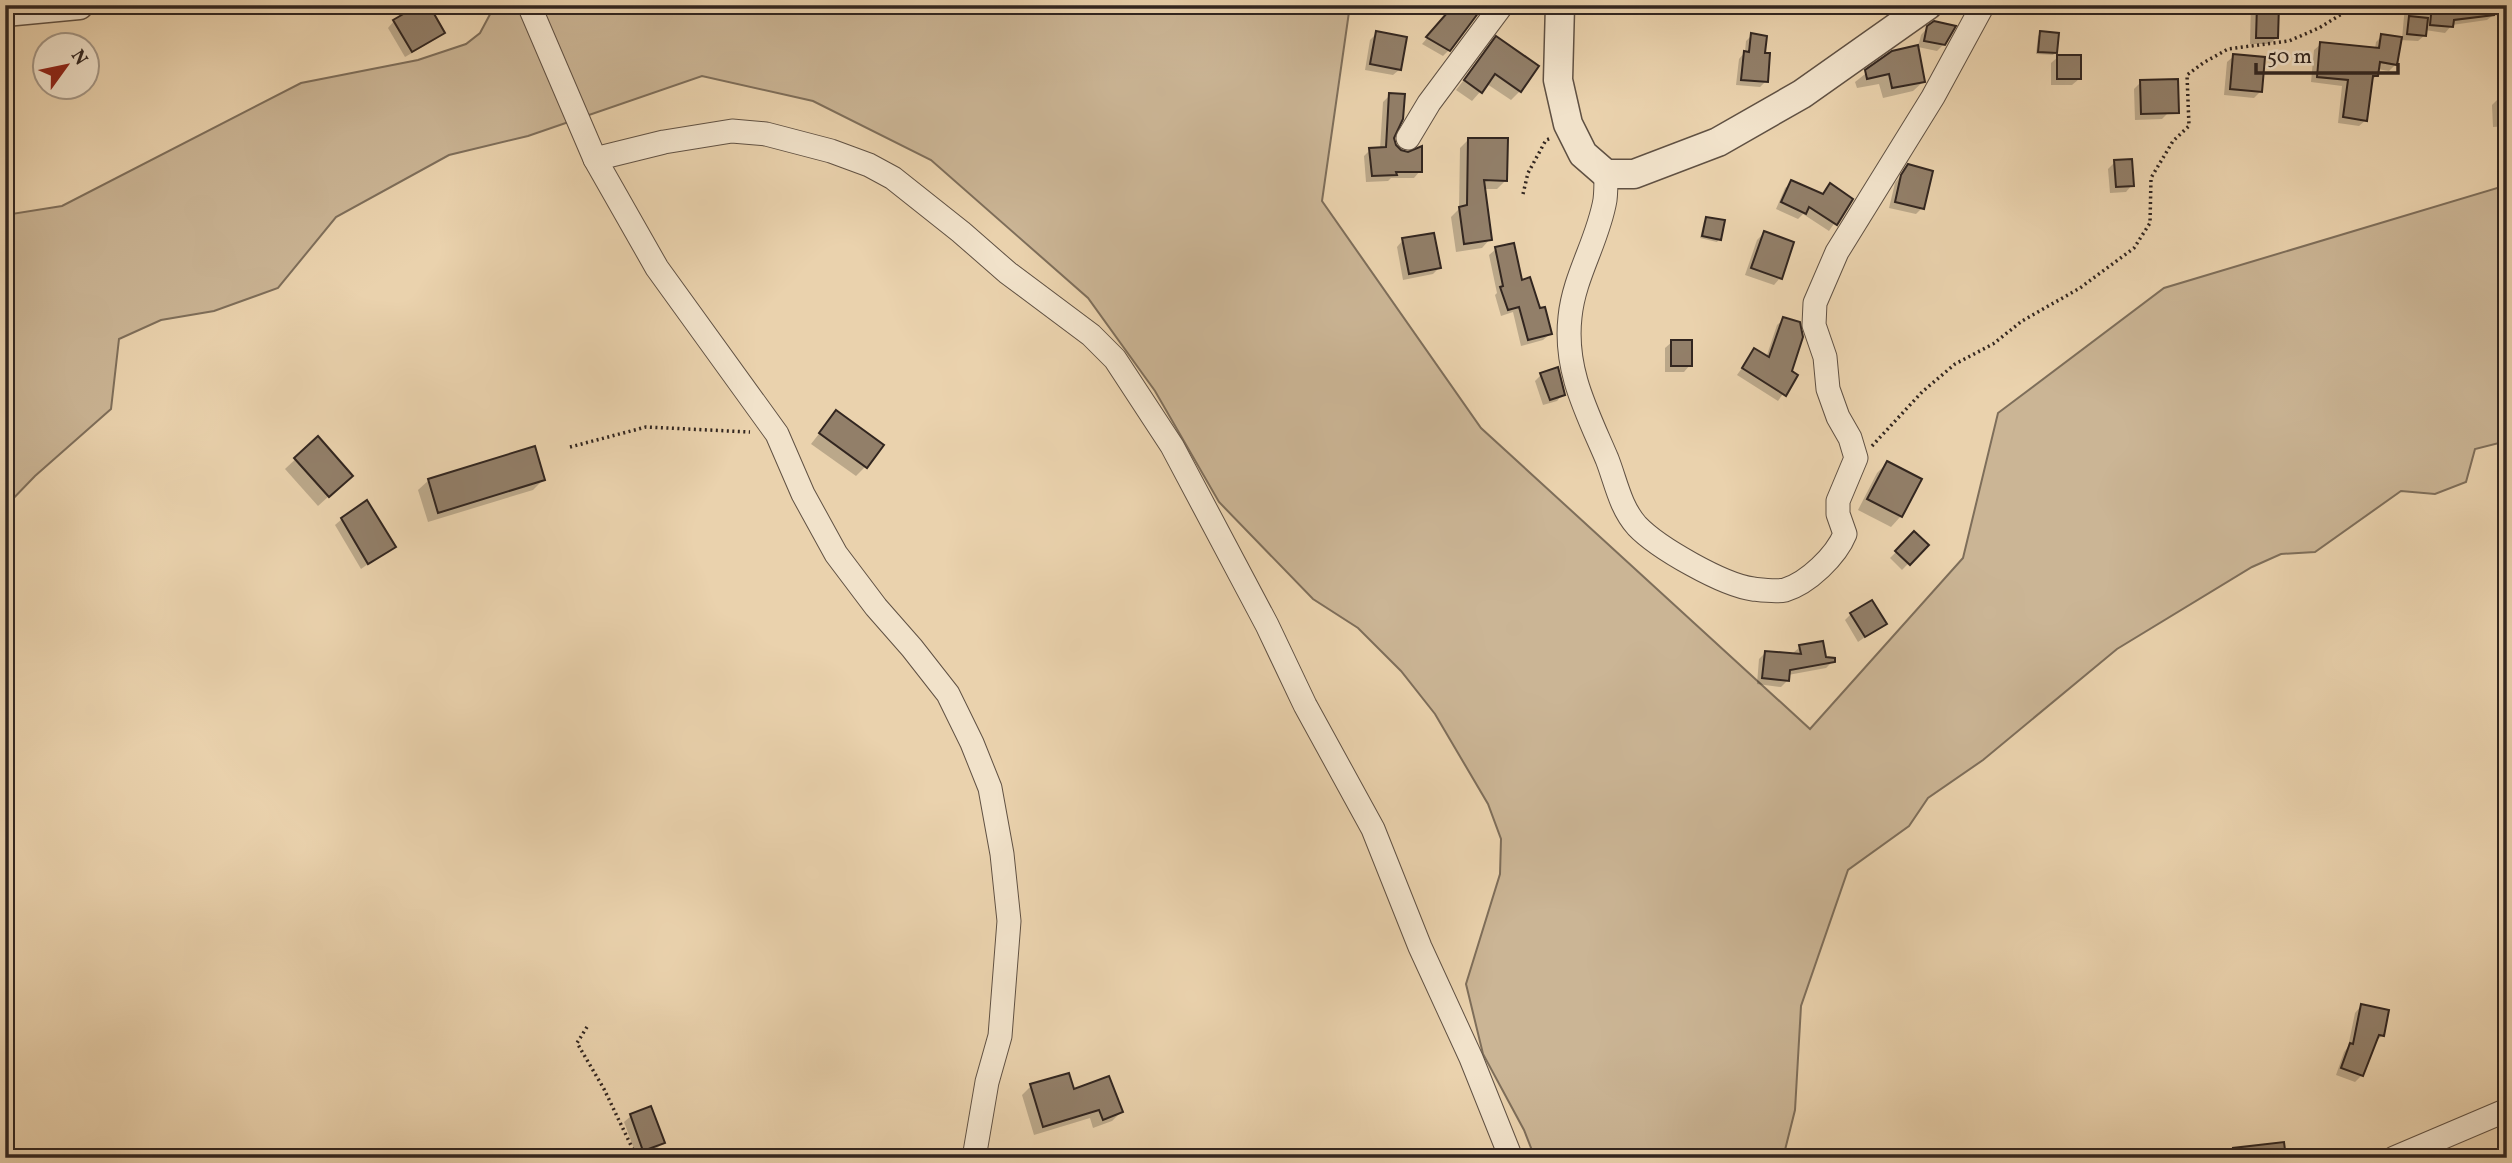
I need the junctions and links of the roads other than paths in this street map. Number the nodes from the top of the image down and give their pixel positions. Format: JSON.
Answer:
{"nodes":[{"id":1,"x":79,"y":5,"type":"edge"},
{"id":2,"x":528,"y":5,"type":"edge"},
{"id":3,"x":1502,"y":5,"type":"edge"},
{"id":4,"x":1560,"y":5,"type":"edge"},
{"id":5,"x":1928,"y":5,"type":"edge"},
{"id":6,"x":1983,"y":5,"type":"edge"},
{"id":7,"x":5,"y":12,"type":"edge"},
{"id":8,"x":1408,"y":138,"type":"dead end"},
{"id":9,"x":594,"y":159,"type":"junction"},
{"id":10,"x":1606,"y":174,"type":"junction"},
{"id":11,"x":2507,"y":1110,"type":"edge"},
{"id":12,"x":974,"y":1158,"type":"edge"},
{"id":13,"x":1511,"y":1158,"type":"edge"},
{"id":14,"x":2394,"y":1158,"type":"edge"}],
"edges":[{"from":1,"to":7,"type":"street"},
{"from":2,"to":9,"type":"street"},
{"from":3,"to":8,"type":"street"},
{"from":4,"to":10,"type":"street"},
{"from":5,"to":10,"type":"street"},
{"from":6,"to":10,"type":"street"},
{"from":9,"to":12,"type":"street"},
{"from":9,"to":13,"type":"street"},
{"from":11,"to":14,"type":"street"}]}
